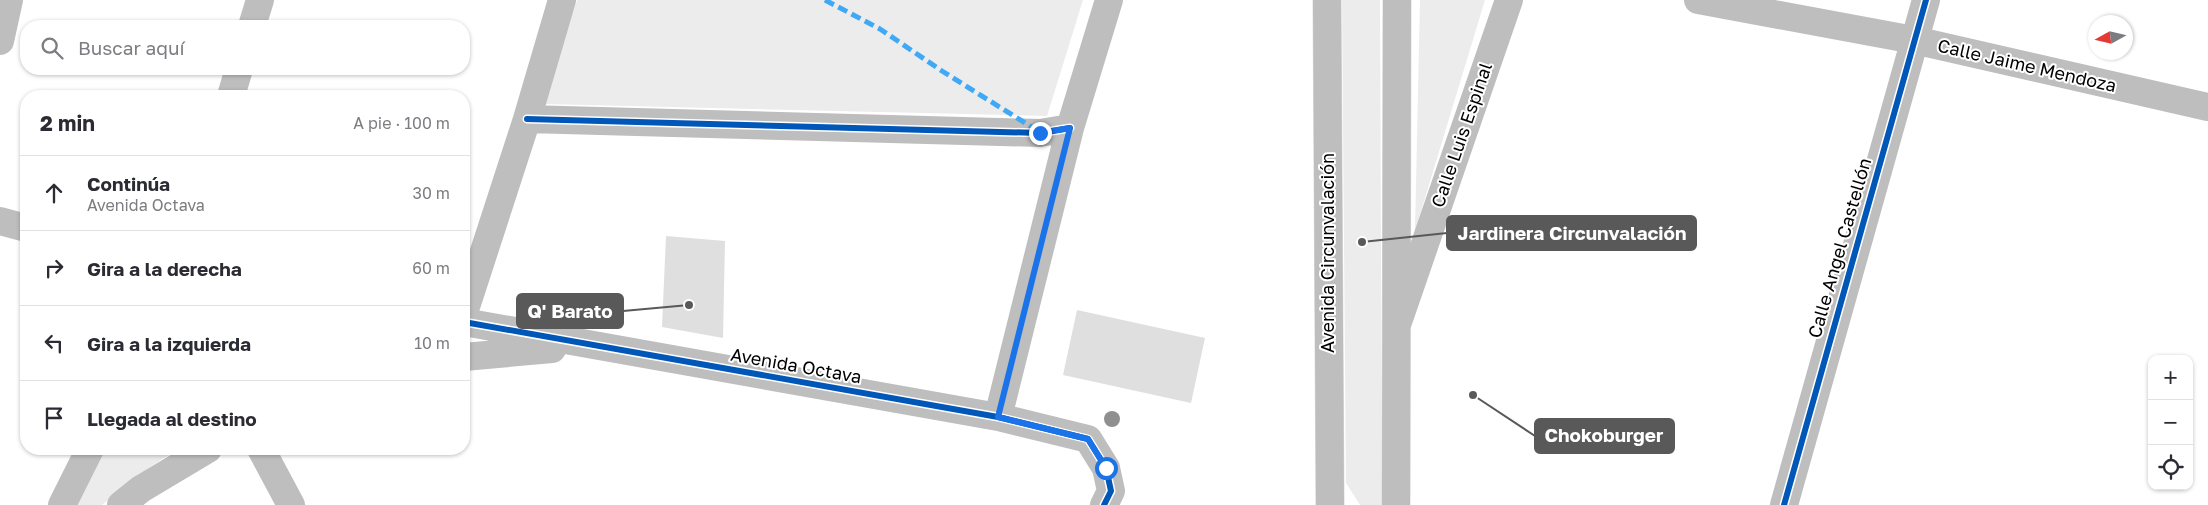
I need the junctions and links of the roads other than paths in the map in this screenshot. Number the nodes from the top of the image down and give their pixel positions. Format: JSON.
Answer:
{"nodes":[{"id":1,"x":9,"y":0,"type":"edge"},
{"id":2,"x":260,"y":0,"type":"edge"},
{"id":3,"x":562,"y":0,"type":"edge"},
{"id":4,"x":1109,"y":0,"type":"edge"},
{"id":5,"x":1327,"y":0,"type":"edge"},
{"id":6,"x":1397,"y":0,"type":"edge"},
{"id":7,"x":1509,"y":0,"type":"edge"},
{"id":8,"x":1698,"y":0,"type":"edge"},
{"id":9,"x":1926,"y":0,"type":"edge"},
{"id":10,"x":254,"y":20,"type":"edge"},
{"id":11,"x":1914,"y":40,"type":"junction"},
{"id":12,"x":0,"y":41,"type":"edge"},
{"id":13,"x":237,"y":75,"type":"edge"},
{"id":14,"x":233,"y":90,"type":"edge"},
{"id":15,"x":2208,"y":107,"type":"edge"},
{"id":16,"x":527,"y":118,"type":"junction"},
{"id":17,"x":1070,"y":128,"type":"junction"},
{"id":18,"x":0,"y":221,"type":"edge"},
{"id":19,"x":20,"y":226,"type":"edge"},
{"id":20,"x":470,"y":294,"type":"edge"},
{"id":21,"x":470,"y":323,"type":"edge"},
{"id":22,"x":1396,"y":328,"type":"junction"},
{"id":23,"x":604,"y":348,"type":"junction"},
{"id":24,"x":470,"y":356,"type":"edge"},
{"id":25,"x":998,"y":417,"type":"junction"},
{"id":26,"x":87,"y":455,"type":"edge"},
{"id":27,"x":198,"y":455,"type":"edge"},
{"id":28,"x":264,"y":455,"type":"edge"},
{"id":29,"x":62,"y":505,"type":"edge"},
{"id":30,"x":121,"y":505,"type":"edge"},
{"id":31,"x":291,"y":505,"type":"edge"},
{"id":32,"x":1104,"y":505,"type":"edge"},
{"id":33,"x":1330,"y":505,"type":"edge"},
{"id":34,"x":1396,"y":505,"type":"edge"},
{"id":35,"x":1784,"y":505,"type":"edge"}],
"edges":[{"from":1,"to":12,"type":"street"},
{"from":2,"to":10,"type":"street"},
{"from":3,"to":16,"type":"street"},
{"from":4,"to":17,"type":"street"},
{"from":5,"to":33,"type":"street","name":"Avenida Circunvalación"},
{"from":6,"to":22,"type":"street"},
{"from":7,"to":22,"type":"street","name":"Calle Luis Espinal"},
{"from":8,"to":11,"type":"street","name":"Calle Jaime Mendoza"},
{"from":9,"to":11,"type":"street","name":"Calle Angel Castellón"},
{"from":11,"to":15,"type":"street","name":"Calle Jaime Mendoza"},
{"from":11,"to":35,"type":"street","name":"Calle Angel Castellón"},
{"from":13,"to":14,"type":"street"},
{"from":16,"to":17,"type":"street"},
{"from":16,"to":20,"type":"street"},
{"from":17,"to":25,"type":"street"},
{"from":18,"to":19,"type":"street"},
{"from":21,"to":23,"type":"street","name":"Avenida Octava"},
{"from":22,"to":34,"type":"street"},
{"from":23,"to":24,"type":"street"},
{"from":23,"to":25,"type":"street","name":"Avenida Octava"},
{"from":25,"to":32,"type":"street","name":"Avenida Octava"},
{"from":26,"to":29,"type":"street"},
{"from":27,"to":30,"type":"street"},
{"from":28,"to":31,"type":"street"}]}
